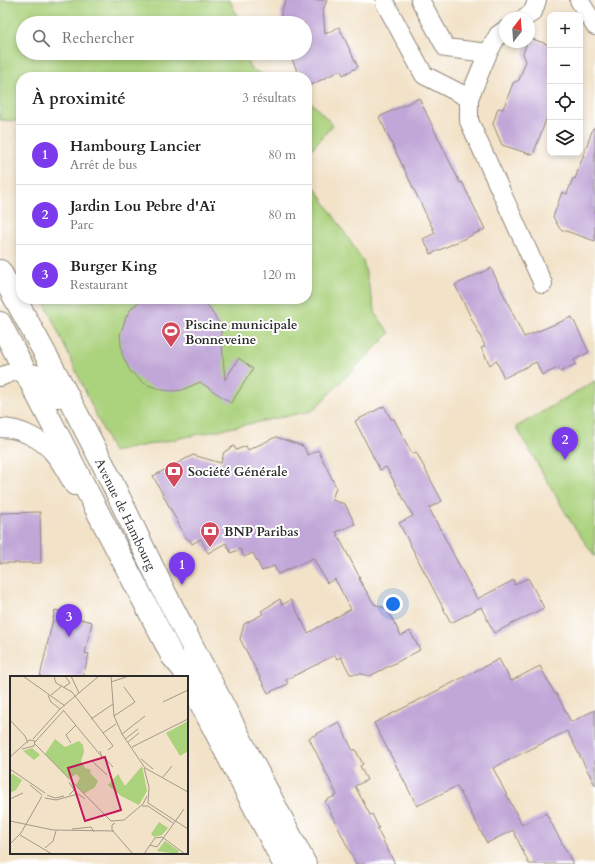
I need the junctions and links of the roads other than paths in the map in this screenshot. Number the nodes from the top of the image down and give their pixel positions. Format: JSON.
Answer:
{"nodes":[{"id":1,"x":420,"y":0,"type":"edge"},
{"id":2,"x":537,"y":0,"type":"edge"},
{"id":3,"x":579,"y":0,"type":"edge"},
{"id":4,"x":385,"y":3,"type":"dead end"},
{"id":5,"x":532,"y":12,"type":"edge"},
{"id":6,"x":595,"y":26,"type":"edge"},
{"id":7,"x":499,"y":34,"type":"edge"},
{"id":8,"x":488,"y":53,"type":"junction"},
{"id":9,"x":469,"y":98,"type":"junction"},
{"id":10,"x":0,"y":272,"type":"edge"},
{"id":11,"x":543,"y":284,"type":"dead end"},
{"id":12,"x":16,"y":301,"type":"edge"},
{"id":13,"x":18,"y":304,"type":"edge"},
{"id":14,"x":0,"y":323,"type":"edge"},
{"id":15,"x":25,"y":371,"type":"junction"},
{"id":16,"x":0,"y":377,"type":"edge"},
{"id":17,"x":0,"y":428,"type":"edge"},
{"id":18,"x":125,"y":509,"type":"junction"},
{"id":19,"x":109,"y":533,"type":"junction"},
{"id":20,"x":187,"y":676,"type":"edge"},
{"id":21,"x":188,"y":679,"type":"edge"},
{"id":22,"x":284,"y":864,"type":"edge"},
{"id":23,"x":304,"y":864,"type":"edge"}],
"edges":[{"from":1,"to":8,"type":"street"},
{"from":2,"to":5,"type":"street"},
{"from":3,"to":6,"type":"street"},
{"from":4,"to":9,"type":"street"},
{"from":7,"to":8,"type":"street"},
{"from":8,"to":9,"type":"street"},
{"from":9,"to":11,"type":"street"},
{"from":10,"to":12,"type":"street","name":"Avenue de Hambourg"},
{"from":13,"to":18,"type":"street","name":"Avenue de Hambourg"},
{"from":14,"to":15,"type":"street","name":"Avenue de Hambourg"},
{"from":15,"to":16,"type":"street"},
{"from":15,"to":18,"type":"street"},
{"from":15,"to":19,"type":"street","name":"Avenue de Hambourg"},
{"from":17,"to":19,"type":"street"},
{"from":18,"to":23,"type":"street","name":"Avenue de Hambourg"},
{"from":19,"to":20,"type":"street","name":"Avenue de Hambourg"},
{"from":21,"to":22,"type":"street","name":"Avenue de Hambourg"}]}
